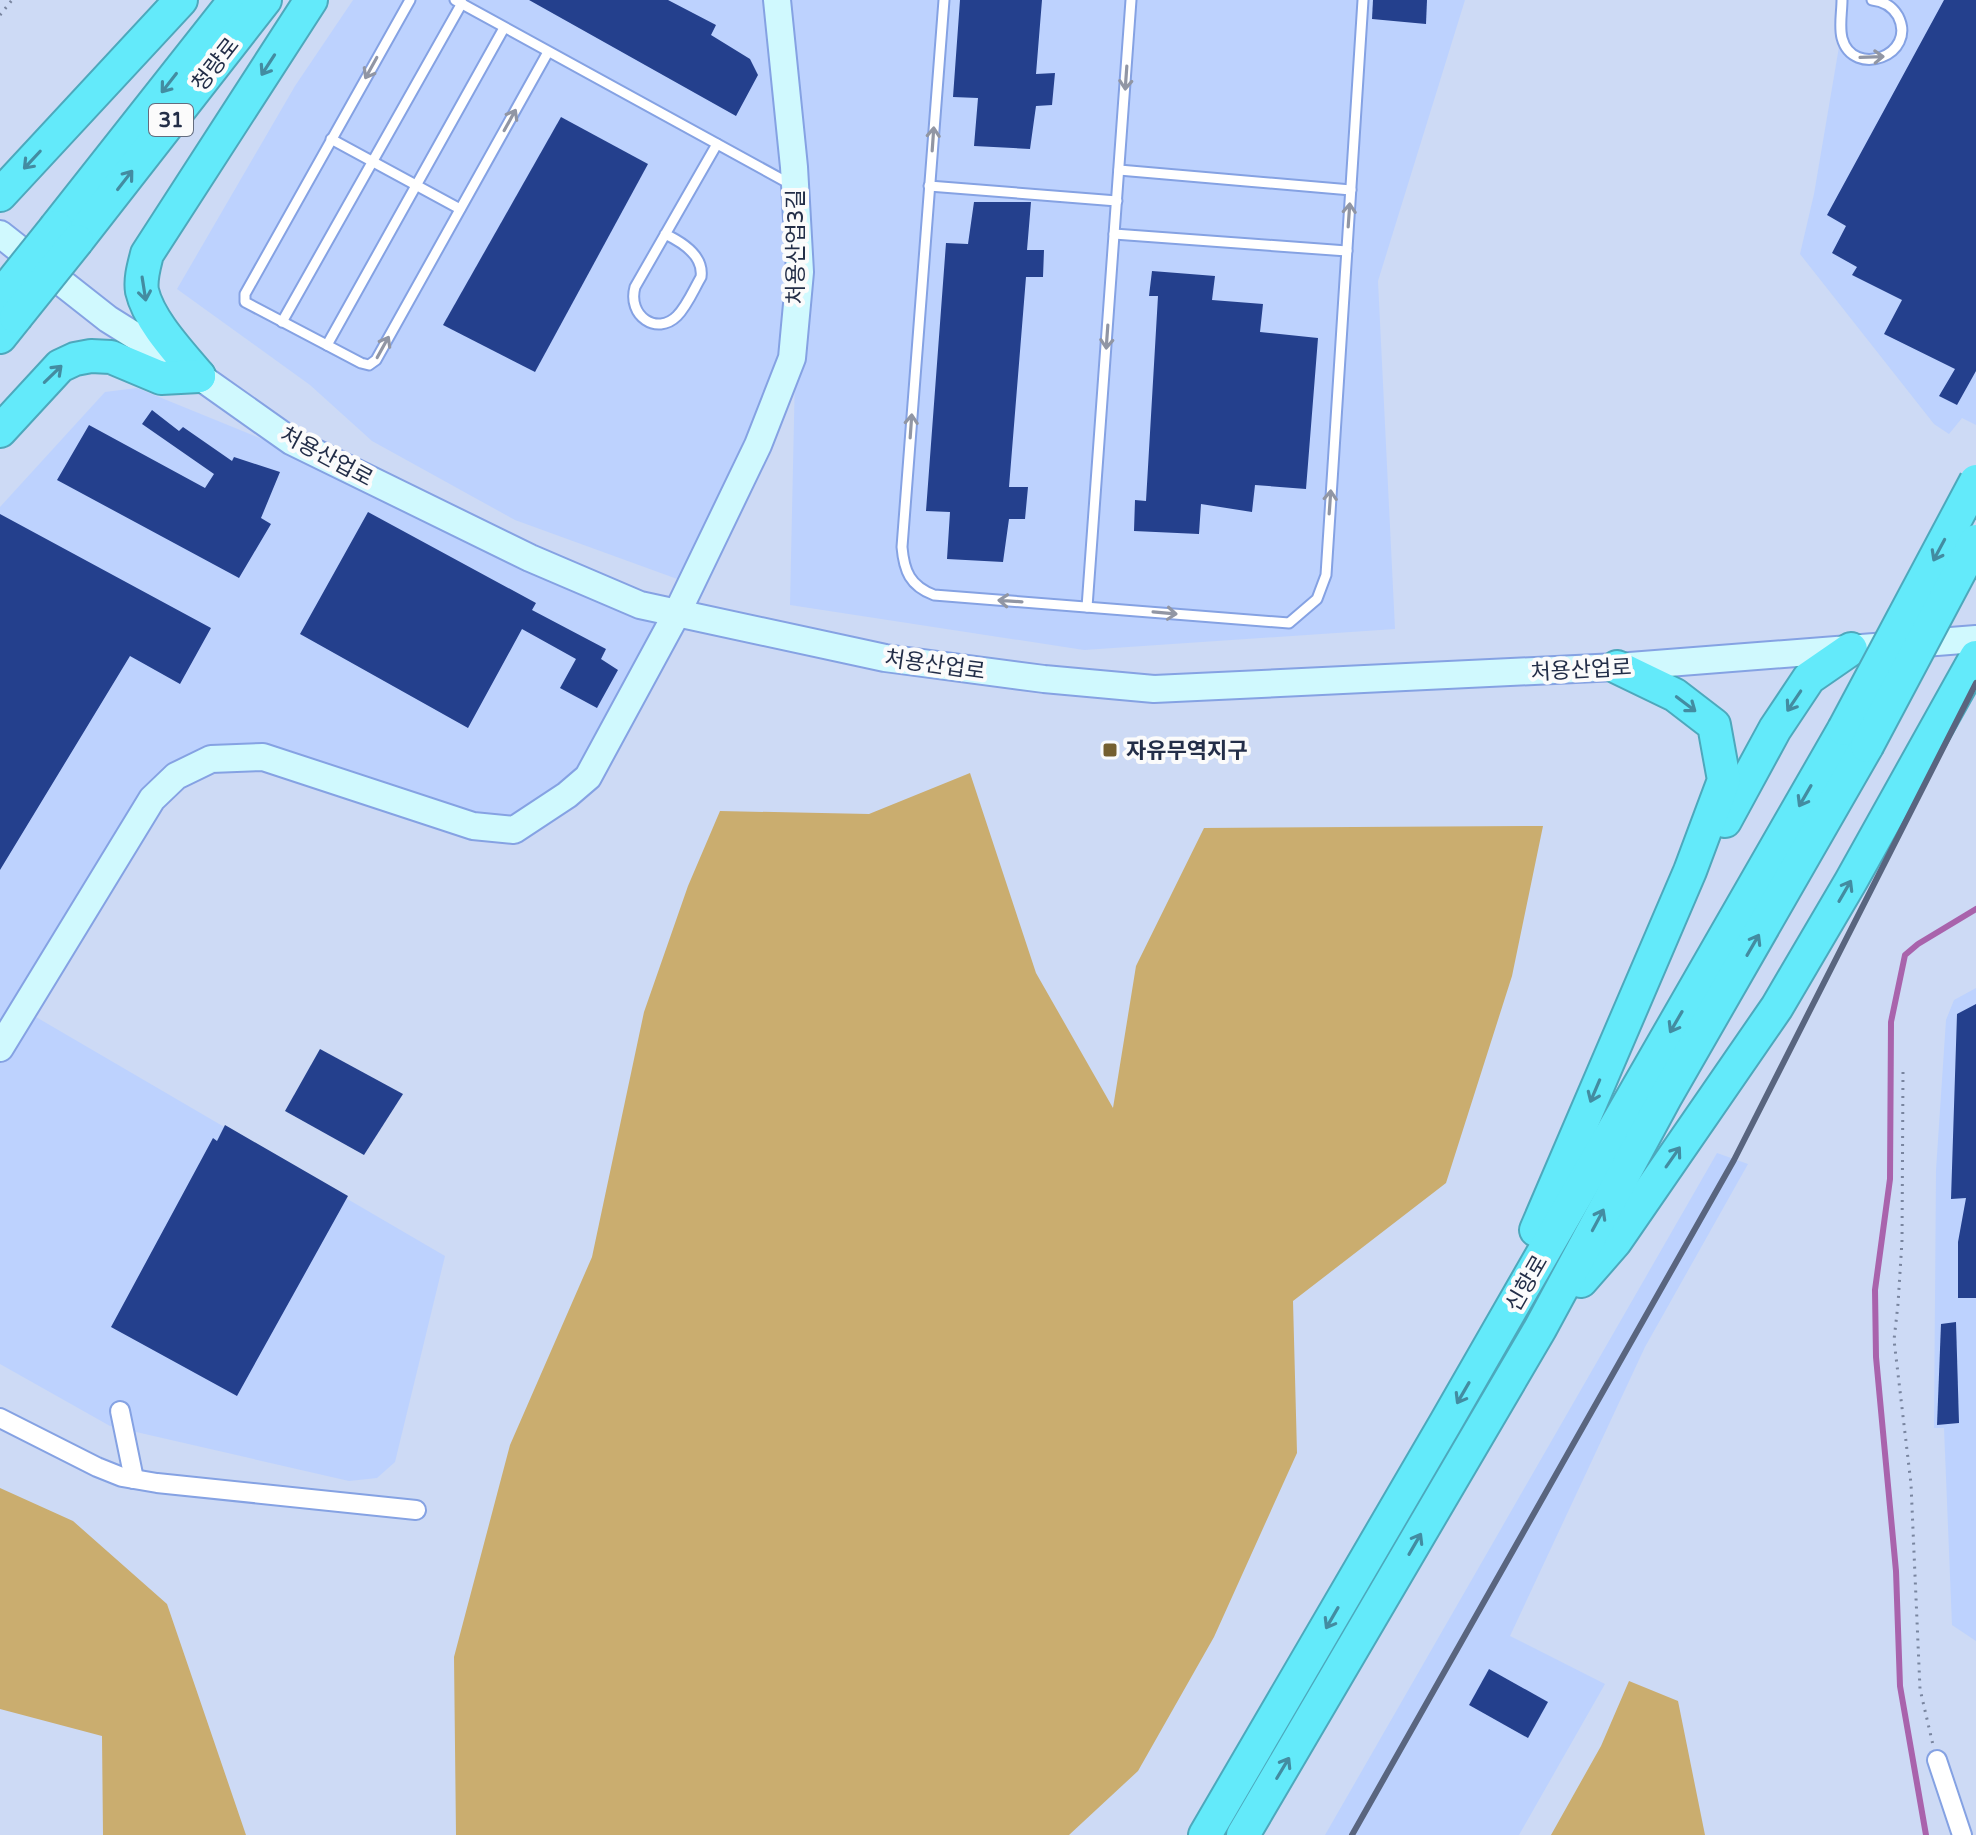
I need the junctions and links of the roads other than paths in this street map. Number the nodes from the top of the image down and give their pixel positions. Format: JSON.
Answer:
{"nodes":[{"id":1,"x":181,"y":0,"type":"edge"},
{"id":2,"x":235,"y":0,"type":"edge"},
{"id":3,"x":265,"y":0,"type":"edge"},
{"id":4,"x":311,"y":0,"type":"edge"},
{"id":5,"x":410,"y":0,"type":"edge"},
{"id":6,"x":777,"y":0,"type":"edge"},
{"id":7,"x":944,"y":0,"type":"edge"},
{"id":8,"x":1131,"y":0,"type":"edge"},
{"id":9,"x":1363,"y":0,"type":"edge"},
{"id":10,"x":1842,"y":0,"type":"edge"},
{"id":11,"x":1872,"y":0,"type":"edge"},
{"id":12,"x":459,"y":2,"type":"edge"},
{"id":13,"x":504,"y":28,"type":"junction"},
{"id":14,"x":548,"y":52,"type":"junction"},
{"id":15,"x":331,"y":139,"type":"junction"},
{"id":16,"x":717,"y":144,"type":"junction"},
{"id":17,"x":373,"y":161,"type":"junction"},
{"id":18,"x":1119,"y":170,"type":"junction"},
{"id":19,"x":417,"y":185,"type":"junction"},
{"id":20,"x":929,"y":186,"type":"junction"},
{"id":21,"x":795,"y":187,"type":"junction"},
{"id":22,"x":1351,"y":190,"type":"junction"},
{"id":23,"x":0,"y":195,"type":"edge"},
{"id":24,"x":1117,"y":201,"type":"junction"},
{"id":25,"x":460,"y":209,"type":"junction"},
{"id":26,"x":0,"y":234,"type":"edge"},
{"id":27,"x":66,"y":234,"type":"junction"},
{"id":28,"x":665,"y":234,"type":"junction"},
{"id":29,"x":1114,"y":234,"type":"junction"},
{"id":30,"x":1347,"y":251,"type":"junction"},
{"id":31,"x":5,"y":317,"type":"edge"},
{"id":32,"x":282,"y":322,"type":"junction"},
{"id":33,"x":327,"y":345,"type":"junction"},
{"id":34,"x":199,"y":376,"type":"junction"},
{"id":35,"x":0,"y":431,"type":"edge"},
{"id":36,"x":1976,"y":481,"type":"edge"},
{"id":37,"x":1976,"y":541,"type":"edge"},
{"id":38,"x":1087,"y":607,"type":"junction"},
{"id":39,"x":677,"y":613,"type":"junction"},
{"id":40,"x":1976,"y":639,"type":"edge"},
{"id":41,"x":1851,"y":649,"type":"junction"},
{"id":42,"x":1976,"y":657,"type":"edge"},
{"id":43,"x":1617,"y":667,"type":"junction"},
{"id":44,"x":1856,"y":737,"type":"junction"},
{"id":45,"x":1650,"y":964,"type":"junction"},
{"id":46,"x":0,"y":1048,"type":"edge"},
{"id":47,"x":1540,"y":1329,"type":"junction"},
{"id":48,"x":1486,"y":1352,"type":"junction"},
{"id":49,"x":120,"y":1411,"type":"dead end"},
{"id":50,"x":0,"y":1418,"type":"edge"},
{"id":51,"x":134,"y":1479,"type":"junction"},
{"id":52,"x":416,"y":1510,"type":"dead end"},
{"id":53,"x":1937,"y":1760,"type":"road end"},
{"id":54,"x":1205,"y":1835,"type":"edge"},
{"id":55,"x":1243,"y":1835,"type":"edge"},
{"id":56,"x":1962,"y":1835,"type":"edge"}],
"edges":[{"from":1,"to":23,"type":"highway","one_way":true},
{"from":2,"to":27,"type":"highway","name":"청량로","number":"31","one_way":true},
{"from":27,"to":3,"type":"highway","name":"청량로","number":"31","one_way":true},
{"from":4,"to":34,"type":"highway","one_way":true},
{"from":5,"to":15,"type":"lane","one_way":true},
{"from":6,"to":21,"type":"main road","name":"처용산업3길"},
{"from":20,"to":7,"type":"lane","one_way":true},
{"from":8,"to":18,"type":"lane","one_way":true},
{"from":9,"to":22,"type":"lane"},
{"from":10,"to":11,"type":"lane","one_way":true},
{"from":12,"to":13,"type":"lane"},
{"from":12,"to":17,"type":"lane"},
{"from":13,"to":14,"type":"lane"},
{"from":13,"to":19,"type":"lane"},
{"from":14,"to":16,"type":"lane"},
{"from":25,"to":14,"type":"lane","one_way":true},
{"from":15,"to":17,"type":"lane"},
{"from":15,"to":32,"type":"lane"},
{"from":16,"to":21,"type":"lane"},
{"from":16,"to":28,"type":"lane"},
{"from":17,"to":19,"type":"lane"},
{"from":17,"to":32,"type":"lane"},
{"from":18,"to":22,"type":"lane"},
{"from":18,"to":24,"type":"lane"},
{"from":19,"to":25,"type":"lane"},
{"from":19,"to":33,"type":"lane"},
{"from":20,"to":24,"type":"lane"},
{"from":38,"to":20,"type":"lane","one_way":true},
{"from":21,"to":39,"type":"main road","name":"처용산업3길"},
{"from":30,"to":22,"type":"lane","one_way":true},
{"from":24,"to":29,"type":"lane"},
{"from":33,"to":25,"type":"lane","one_way":true},
{"from":26,"to":34,"type":"main road","name":"처용산업로"},
{"from":27,"to":31,"type":"highway","bridge":true},
{"from":28,"to":28,"type":"lane"},
{"from":29,"to":30,"type":"lane"},
{"from":29,"to":38,"type":"lane","one_way":true},
{"from":38,"to":30,"type":"lane","one_way":true},
{"from":32,"to":33,"type":"lane"},
{"from":35,"to":34,"type":"highway","one_way":true},
{"from":34,"to":39,"type":"main road","name":"처용산업로"},
{"from":36,"to":44,"type":"highway","one_way":true,"bridge":true},
{"from":37,"to":44,"type":"highway","bridge":true},
{"from":39,"to":43,"type":"main road","name":"처용산업로"},
{"from":39,"to":46,"type":"main road","name":"처용산업3길"},
{"from":40,"to":41,"type":"main road","name":"처용산업로"},
{"from":41,"to":43,"type":"main road","name":"처용산업로"},
{"from":41,"to":45,"type":"highway","one_way":true},
{"from":47,"to":42,"type":"highway","one_way":true},
{"from":43,"to":45,"type":"highway","one_way":true},
{"from":47,"to":44,"type":"highway","name":"신항로","one_way":true},
{"from":44,"to":48,"type":"highway","name":"신항로","one_way":true},
{"from":45,"to":48,"type":"highway","one_way":true},
{"from":55,"to":47,"type":"highway","name":"신항로","one_way":true},
{"from":48,"to":54,"type":"highway","name":"신항로","one_way":true},
{"from":49,"to":51,"type":"street"},
{"from":50,"to":51,"type":"street"},
{"from":51,"to":52,"type":"street"},
{"from":53,"to":56,"type":"street"}]}
